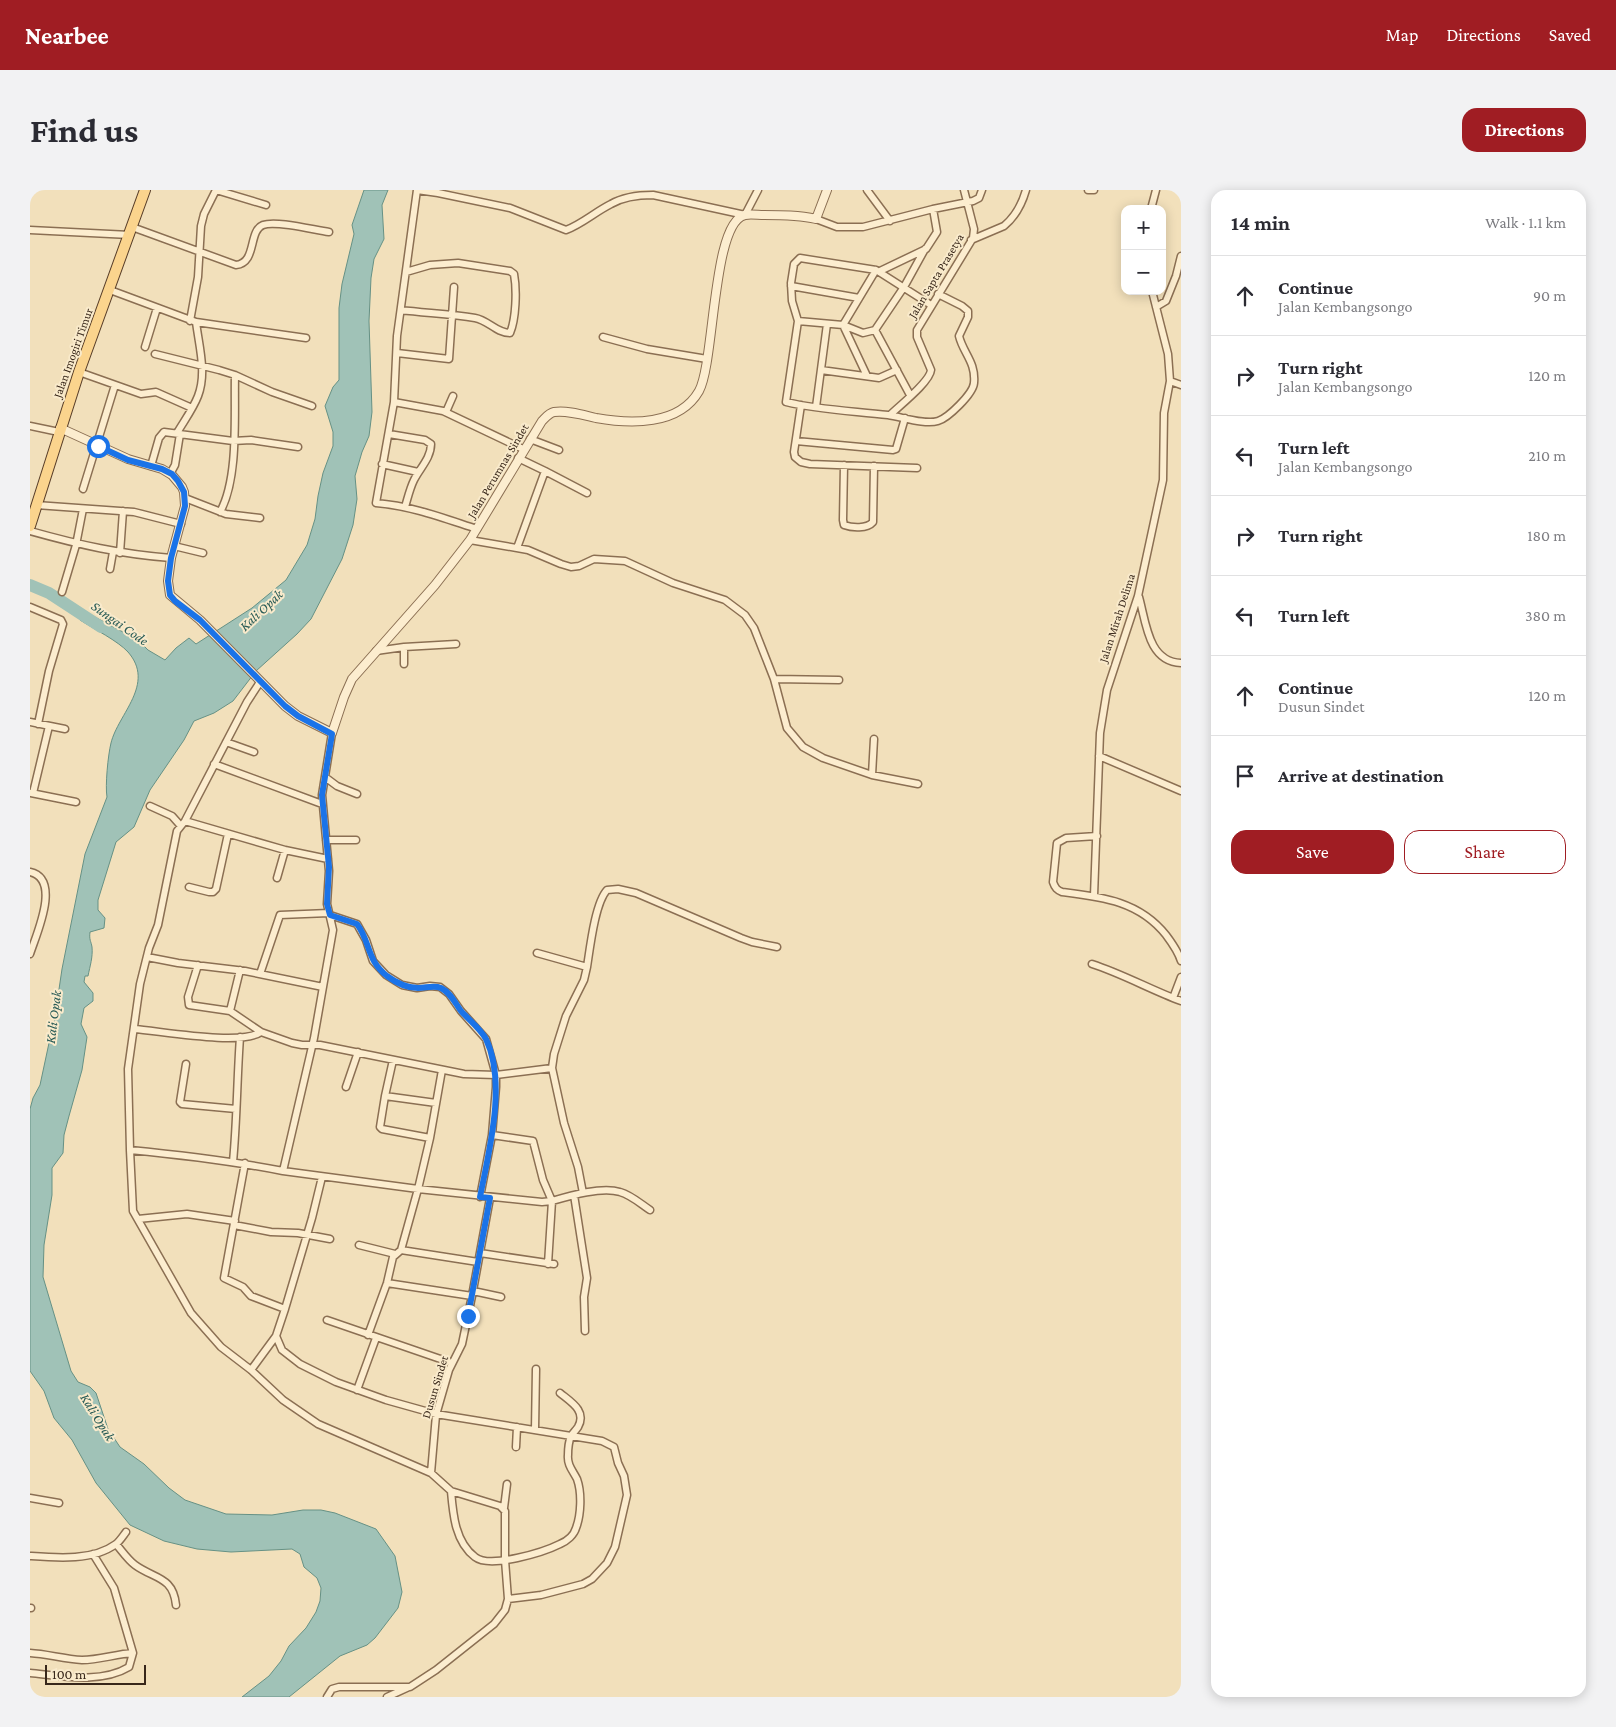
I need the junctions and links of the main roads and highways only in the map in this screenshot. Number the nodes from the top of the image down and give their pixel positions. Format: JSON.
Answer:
{"nodes":[{"id":1,"x":145,"y":190,"type":"edge"},
{"id":2,"x":30,"y":526,"type":"edge"}],
"edges":[{"from":1,"to":2,"type":"main road","name":"Jalan Imogiri Timur"}]}
